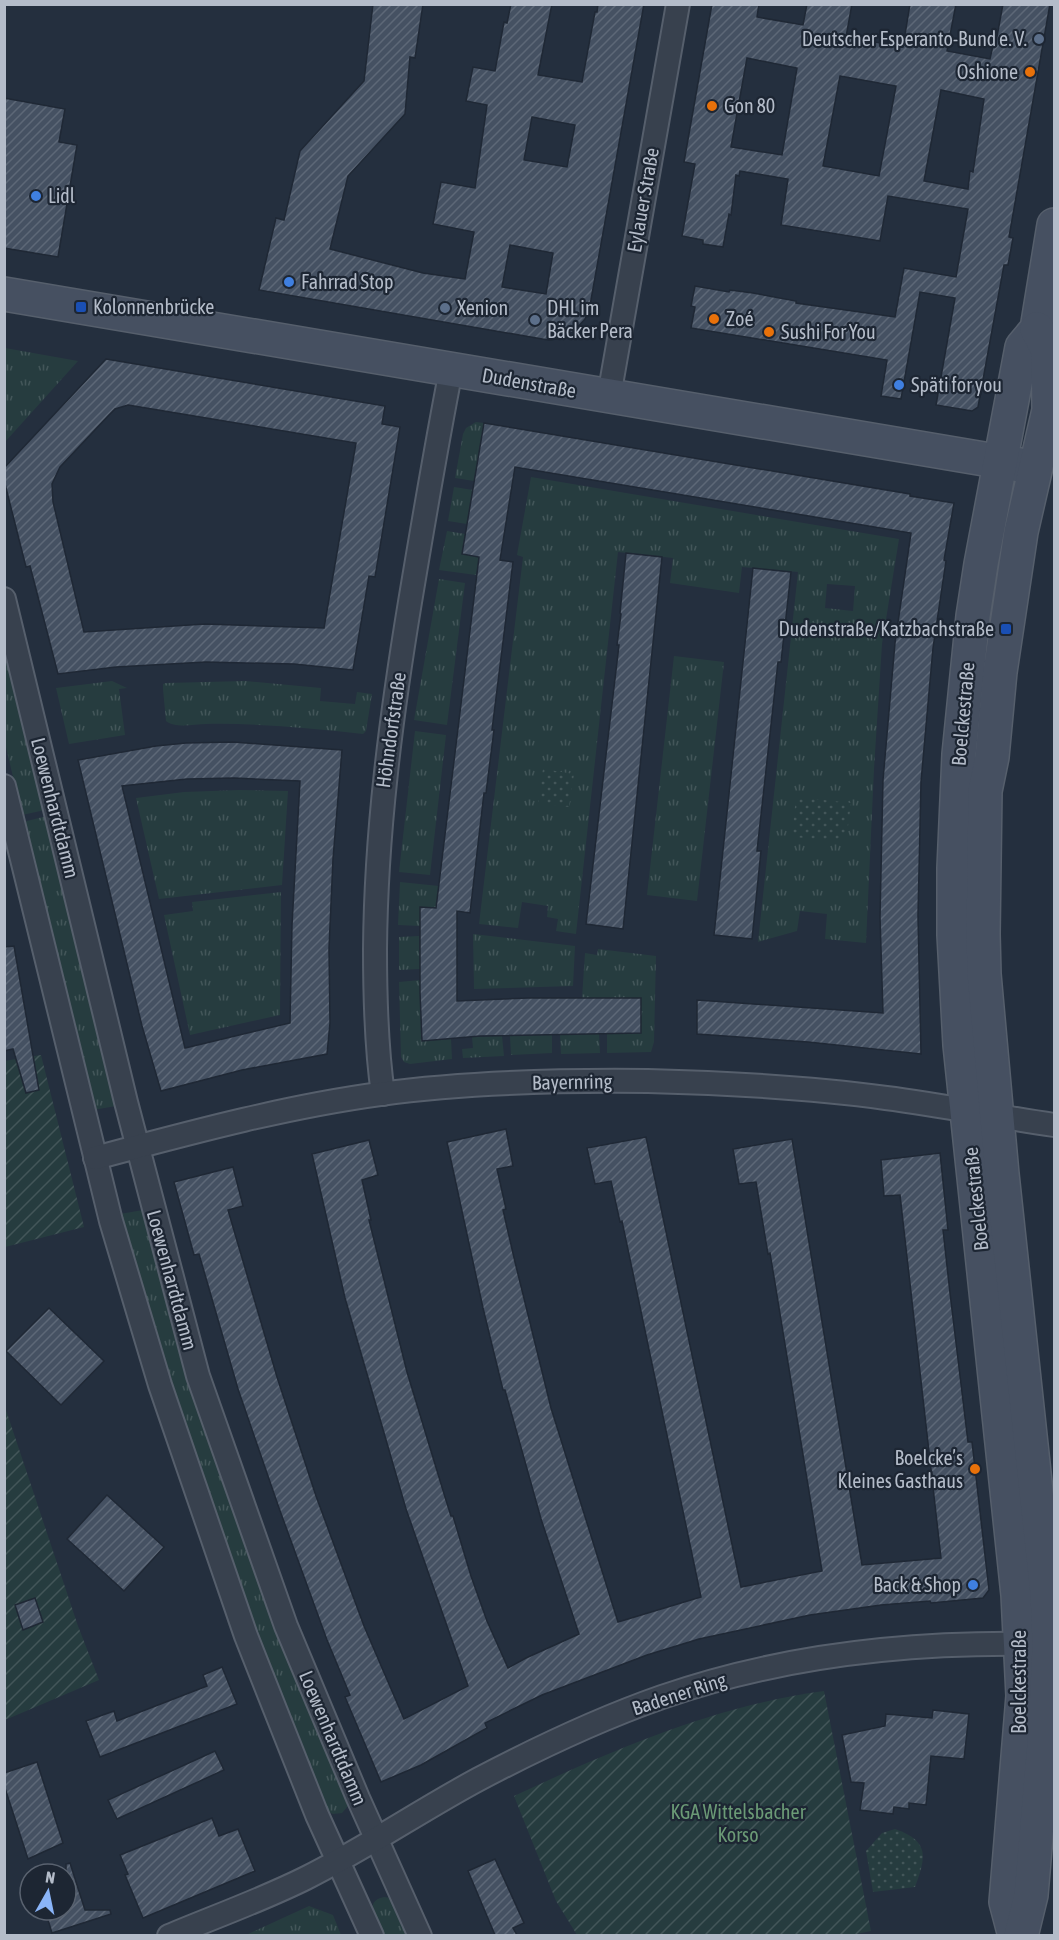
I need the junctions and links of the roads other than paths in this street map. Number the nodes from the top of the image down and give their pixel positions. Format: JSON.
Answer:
{"nodes":[{"id":1,"x":678,"y":4,"type":"edge"},
{"id":2,"x":1054,"y":225,"type":"edge"},
{"id":3,"x":4,"y":294,"type":"edge"},
{"id":4,"x":1036,"y":329,"type":"junction"},
{"id":5,"x":451,"y":370,"type":"junction"},
{"id":6,"x":609,"y":396,"type":"junction"},
{"id":7,"x":1000,"y":462,"type":"junction"},
{"id":8,"x":1045,"y":469,"type":"edge"},
{"id":9,"x":4,"y":599,"type":"edge"},
{"id":10,"x":965,"y":686,"type":"junction"},
{"id":11,"x":998,"y":690,"type":"junction"},
{"id":12,"x":4,"y":786,"type":"edge"},
{"id":13,"x":383,"y":1094,"type":"junction"},
{"id":14,"x":982,"y":1113,"type":"junction"},
{"id":15,"x":1054,"y":1125,"type":"edge"},
{"id":16,"x":137,"y":1147,"type":"junction"},
{"id":17,"x":95,"y":1158,"type":"junction"},
{"id":18,"x":1041,"y":1645,"type":"edge"},
{"id":19,"x":376,"y":1839,"type":"junction"},
{"id":20,"x":338,"y":1860,"type":"junction"},
{"id":21,"x":169,"y":1935,"type":"edge"},
{"id":22,"x":372,"y":1935,"type":"edge"},
{"id":23,"x":420,"y":1935,"type":"edge"},
{"id":24,"x":1015,"y":1935,"type":"edge"},
{"id":25,"x":1021,"y":1935,"type":"edge"}],
"edges":[{"from":1,"to":6,"type":"street","name":"Eylauer Straße"},
{"from":2,"to":4,"type":"main road"},
{"from":3,"to":5,"type":"main road","name":"Dudenstraße"},
{"from":4,"to":7,"type":"main road","name":"Boelckestraße"},
{"from":4,"to":8,"type":"main road","name":"Boelckestraße"},
{"from":5,"to":6,"type":"main road","name":"Dudenstraße"},
{"from":5,"to":13,"type":"street","name":"Höhndorfstraße"},
{"from":6,"to":7,"type":"main road","name":"Dudenstraße"},
{"from":7,"to":8,"type":"main road","name":"Dudenstraße"},
{"from":7,"to":10,"type":"main road","name":"Boelckestraße"},
{"from":8,"to":11,"type":"main road","name":"Boelckestraße"},
{"from":9,"to":16,"type":"street","name":"Loewenhardtdamm"},
{"from":10,"to":11,"type":"main road"},
{"from":10,"to":14,"type":"main road","name":"Boelckestraße"},
{"from":11,"to":14,"type":"main road","name":"Boelckestraße"},
{"from":12,"to":17,"type":"street","name":"Loewenhardtdamm"},
{"from":13,"to":14,"type":"street","name":"Bayernring"},
{"from":13,"to":16,"type":"street","name":"Bayernring"},
{"from":14,"to":15,"type":"street","name":"Bayernring"},
{"from":14,"to":18,"type":"main road","name":"Boelckestraße"},
{"from":16,"to":17,"type":"street","name":"Bayernring"},
{"from":16,"to":19,"type":"street","name":"Loewenhardtdamm"},
{"from":17,"to":20,"type":"street","name":"Loewenhardtdamm"},
{"from":18,"to":19,"type":"street","name":"Badener Ring"},
{"from":18,"to":24,"type":"main road","name":"Boelckestraße"},
{"from":18,"to":25,"type":"main road","name":"Boelckestraße"},
{"from":19,"to":20,"type":"street","name":"Badener Ring"},
{"from":19,"to":23,"type":"street","name":"Loewenhardtdamm"},
{"from":20,"to":21,"type":"street","name":"Badener Ring"},
{"from":20,"to":22,"type":"street","name":"Loewenhardtdamm"}]}
